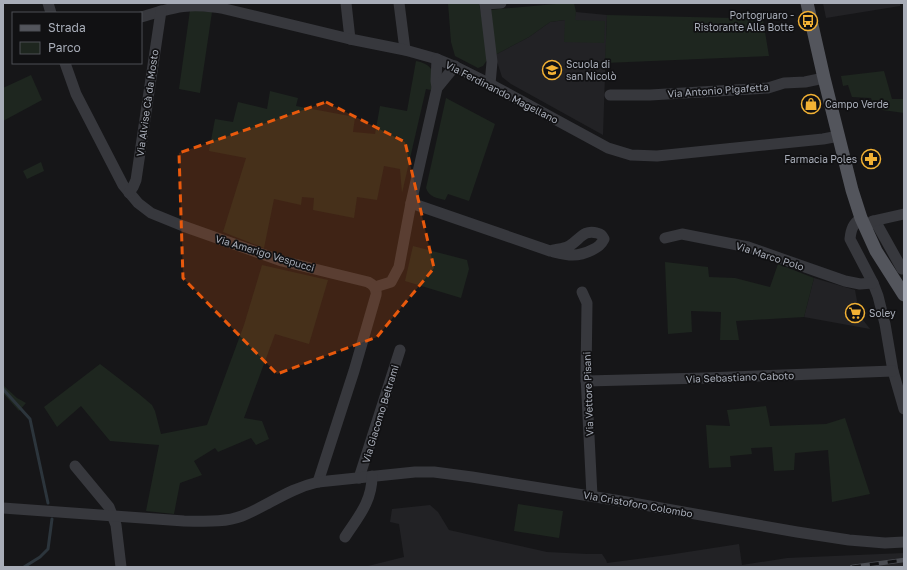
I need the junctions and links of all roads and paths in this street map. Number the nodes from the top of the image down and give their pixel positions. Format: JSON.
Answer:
{"nodes":[{"id":1,"x":346,"y":3,"type":"edge"},
{"id":2,"x":399,"y":3,"type":"edge"},
{"id":3,"x":501,"y":3,"type":"edge"},
{"id":4,"x":807,"y":3,"type":"edge"},
{"id":5,"x":485,"y":4,"type":"edge"},
{"id":6,"x":161,"y":11,"type":"junction"},
{"id":7,"x":142,"y":17,"type":"edge"},
{"id":8,"x":350,"y":38,"type":"junction"},
{"id":9,"x":405,"y":50,"type":"junction"},
{"id":10,"x":437,"y":59,"type":"junction"},
{"id":11,"x":65,"y":64,"type":"edge"},
{"id":12,"x":455,"y":66,"type":"junction"},
{"id":13,"x":824,"y":78,"type":"junction"},
{"id":14,"x":490,"y":84,"type":"junction"},
{"id":15,"x":437,"y":88,"type":"junction"},
{"id":16,"x":610,"y":95,"type":"dead end"},
{"id":17,"x":839,"y":136,"type":"junction"},
{"id":18,"x":129,"y":192,"type":"junction"},
{"id":19,"x":411,"y":203,"type":"junction"},
{"id":20,"x":904,"y":214,"type":"edge"},
{"id":21,"x":866,"y":222,"type":"junction"},
{"id":22,"x":665,"y":238,"type":"dead end"},
{"id":23,"x":550,"y":251,"type":"dead end"},
{"id":24,"x":903,"y":269,"type":"edge"},
{"id":25,"x":873,"y":283,"type":"junction"},
{"id":26,"x":375,"y":288,"type":"junction"},
{"id":27,"x":582,"y":292,"type":"dead end"},
{"id":28,"x":904,"y":295,"type":"edge"},
{"id":29,"x":400,"y":350,"type":"dead end"},
{"id":30,"x":893,"y":371,"type":"junction"},
{"id":31,"x":586,"y":381,"type":"junction"},
{"id":32,"x":904,"y":409,"type":"edge"},
{"id":33,"x":75,"y":466,"type":"dead end"},
{"id":34,"x":372,"y":476,"type":"junction"},
{"id":35,"x":360,"y":478,"type":"junction"},
{"id":36,"x":318,"y":482,"type":"junction"},
{"id":37,"x":592,"y":496,"type":"junction"},
{"id":38,"x":3,"y":508,"type":"edge"},
{"id":39,"x":113,"y":516,"type":"junction"},
{"id":40,"x":345,"y":537,"type":"dead end"},
{"id":41,"x":904,"y":542,"type":"edge"},
{"id":42,"x":121,"y":567,"type":"edge"}],
"edges":[{"from":1,"to":8,"type":"street"},
{"from":2,"to":9,"type":"street"},
{"from":3,"to":5,"type":"street"},
{"from":4,"to":13,"type":"main road"},
{"from":5,"to":14,"type":"street"},
{"from":6,"to":7,"type":"street","name":"Via Ferdinando Magellano"},
{"from":6,"to":8,"type":"street","name":"Via Ferdinando Magellano"},
{"from":6,"to":18,"type":"street","name":"Via Alvise Cà da Mosto"},
{"from":8,"to":9,"type":"street","name":"Via Ferdinando Magellano"},
{"from":9,"to":10,"type":"street","name":"Via Ferdinando Magellano"},
{"from":10,"to":12,"type":"street","name":"Via Ferdinando Magellano"},
{"from":10,"to":15,"type":"street"},
{"from":11,"to":18,"type":"street","name":"Via Amerigo Vespucci"},
{"from":12,"to":14,"type":"street","name":"Via Ferdinando Magellano"},
{"from":12,"to":15,"type":"street"},
{"from":13,"to":16,"type":"street","name":"Via Antonio Pigafetta"},
{"from":13,"to":17,"type":"main road"},
{"from":14,"to":17,"type":"street","name":"Via Ferdinando Magellano"},
{"from":15,"to":19,"type":"street"},
{"from":17,"to":21,"type":"main road"},
{"from":18,"to":26,"type":"street","name":"Via Amerigo Vespucci"},
{"from":19,"to":23,"type":"street"},
{"from":19,"to":26,"type":"street"},
{"from":20,"to":21,"type":"street"},
{"from":21,"to":24,"type":"street"},
{"from":21,"to":25,"type":"street"},
{"from":21,"to":28,"type":"main road"},
{"from":22,"to":25,"type":"street","name":"Via Marco Polo"},
{"from":25,"to":30,"type":"street"},
{"from":26,"to":36,"type":"street"},
{"from":27,"to":31,"type":"street","name":"Via Vettore Pisani"},
{"from":29,"to":35,"type":"street","name":"Via Giacomo Beltrami"},
{"from":30,"to":31,"type":"street","name":"Via Sebastiano Caboto"},
{"from":30,"to":32,"type":"street"},
{"from":31,"to":37,"type":"street","name":"Via Vettore Pisani"},
{"from":33,"to":39,"type":"street"},
{"from":34,"to":35,"type":"street","name":"Via Cristoforo Colombo"},
{"from":34,"to":37,"type":"street","name":"Via Cristoforo Colombo"},
{"from":34,"to":40,"type":"street"},
{"from":35,"to":36,"type":"street","name":"Via Cristoforo Colombo"},
{"from":36,"to":39,"type":"street","name":"Via Cristoforo Colombo"},
{"from":37,"to":41,"type":"street","name":"Via Cristoforo Colombo"},
{"from":38,"to":39,"type":"street","name":"Via Cristoforo Colombo"},
{"from":39,"to":42,"type":"street"}]}
